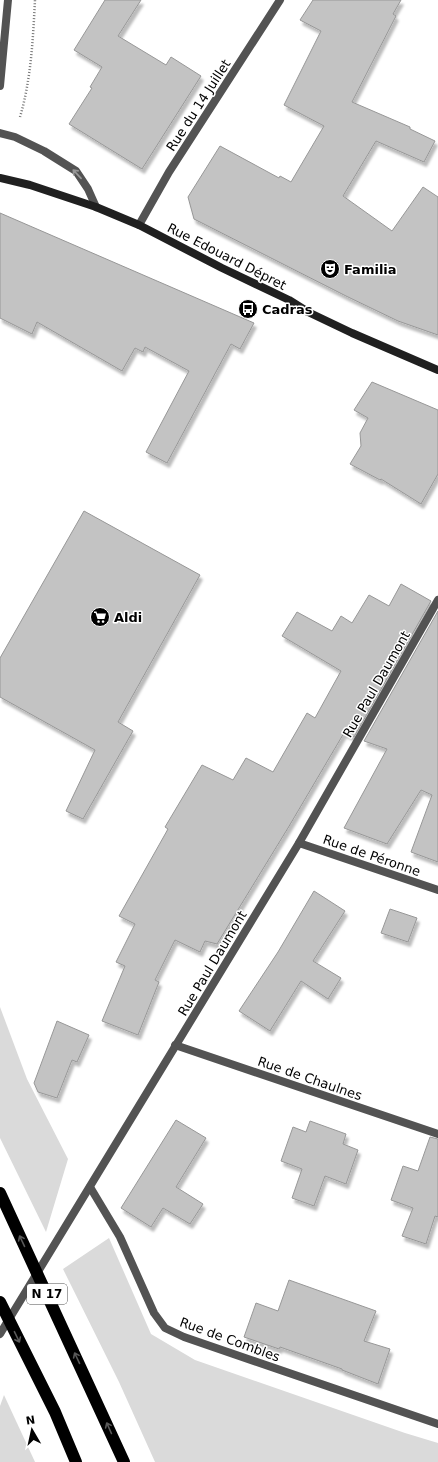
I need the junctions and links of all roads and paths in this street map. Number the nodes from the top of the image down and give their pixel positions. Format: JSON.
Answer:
{"nodes":[{"id":1,"x":8,"y":0,"type":"edge"},
{"id":2,"x":35,"y":0,"type":"edge"},
{"id":3,"x":280,"y":0,"type":"edge"},
{"id":4,"x":0,"y":86,"type":"edge"},
{"id":5,"x":0,"y":133,"type":"edge"},
{"id":6,"x":15,"y":137,"type":"junction"},
{"id":7,"x":0,"y":178,"type":"edge"},
{"id":8,"x":96,"y":207,"type":"junction"},
{"id":9,"x":139,"y":225,"type":"junction"},
{"id":10,"x":438,"y":370,"type":"edge"},
{"id":11,"x":438,"y":600,"type":"edge"},
{"id":12,"x":299,"y":843,"type":"junction"},
{"id":13,"x":438,"y":890,"type":"edge"},
{"id":14,"x":175,"y":1045,"type":"junction"},
{"id":15,"x":438,"y":1134,"type":"edge"},
{"id":16,"x":90,"y":1187,"type":"junction"},
{"id":17,"x":0,"y":1193,"type":"edge"},
{"id":18,"x":0,"y":1302,"type":"edge"},
{"id":19,"x":0,"y":1334,"type":"edge"},
{"id":20,"x":438,"y":1424,"type":"edge"},
{"id":21,"x":76,"y":1462,"type":"edge"},
{"id":22,"x":124,"y":1462,"type":"edge"}],
"edges":[{"from":1,"to":4,"type":"street"},
{"from":2,"to":6,"type":"path"},
{"from":3,"to":9,"type":"street","name":"Rue du 14 Juillet"},
{"from":5,"to":6,"type":"street"},
{"from":8,"to":6,"type":"street","one_way":true},
{"from":7,"to":8,"type":"street","name":"Rue Edouard Dépret"},
{"from":8,"to":9,"type":"street","name":"Rue Edouard Dépret"},
{"from":9,"to":10,"type":"street","name":"Rue Edouard Dépret"},
{"from":11,"to":12,"type":"street","name":"Rue Paul Daumont"},
{"from":12,"to":13,"type":"street","name":"Rue de Péronne"},
{"from":12,"to":14,"type":"street","name":"Rue Paul Daumont"},
{"from":14,"to":15,"type":"street","name":"Rue de Chaulnes"},
{"from":14,"to":16,"type":"street","name":"Rue Paul Daumont"},
{"from":16,"to":19,"type":"street","name":"Rue Paul Daumont"},
{"from":16,"to":20,"type":"street","name":"Rue de Combles"},
{"from":22,"to":17,"type":"highway","number":"N 17","one_way":true},
{"from":18,"to":21,"type":"highway","one_way":true}]}
